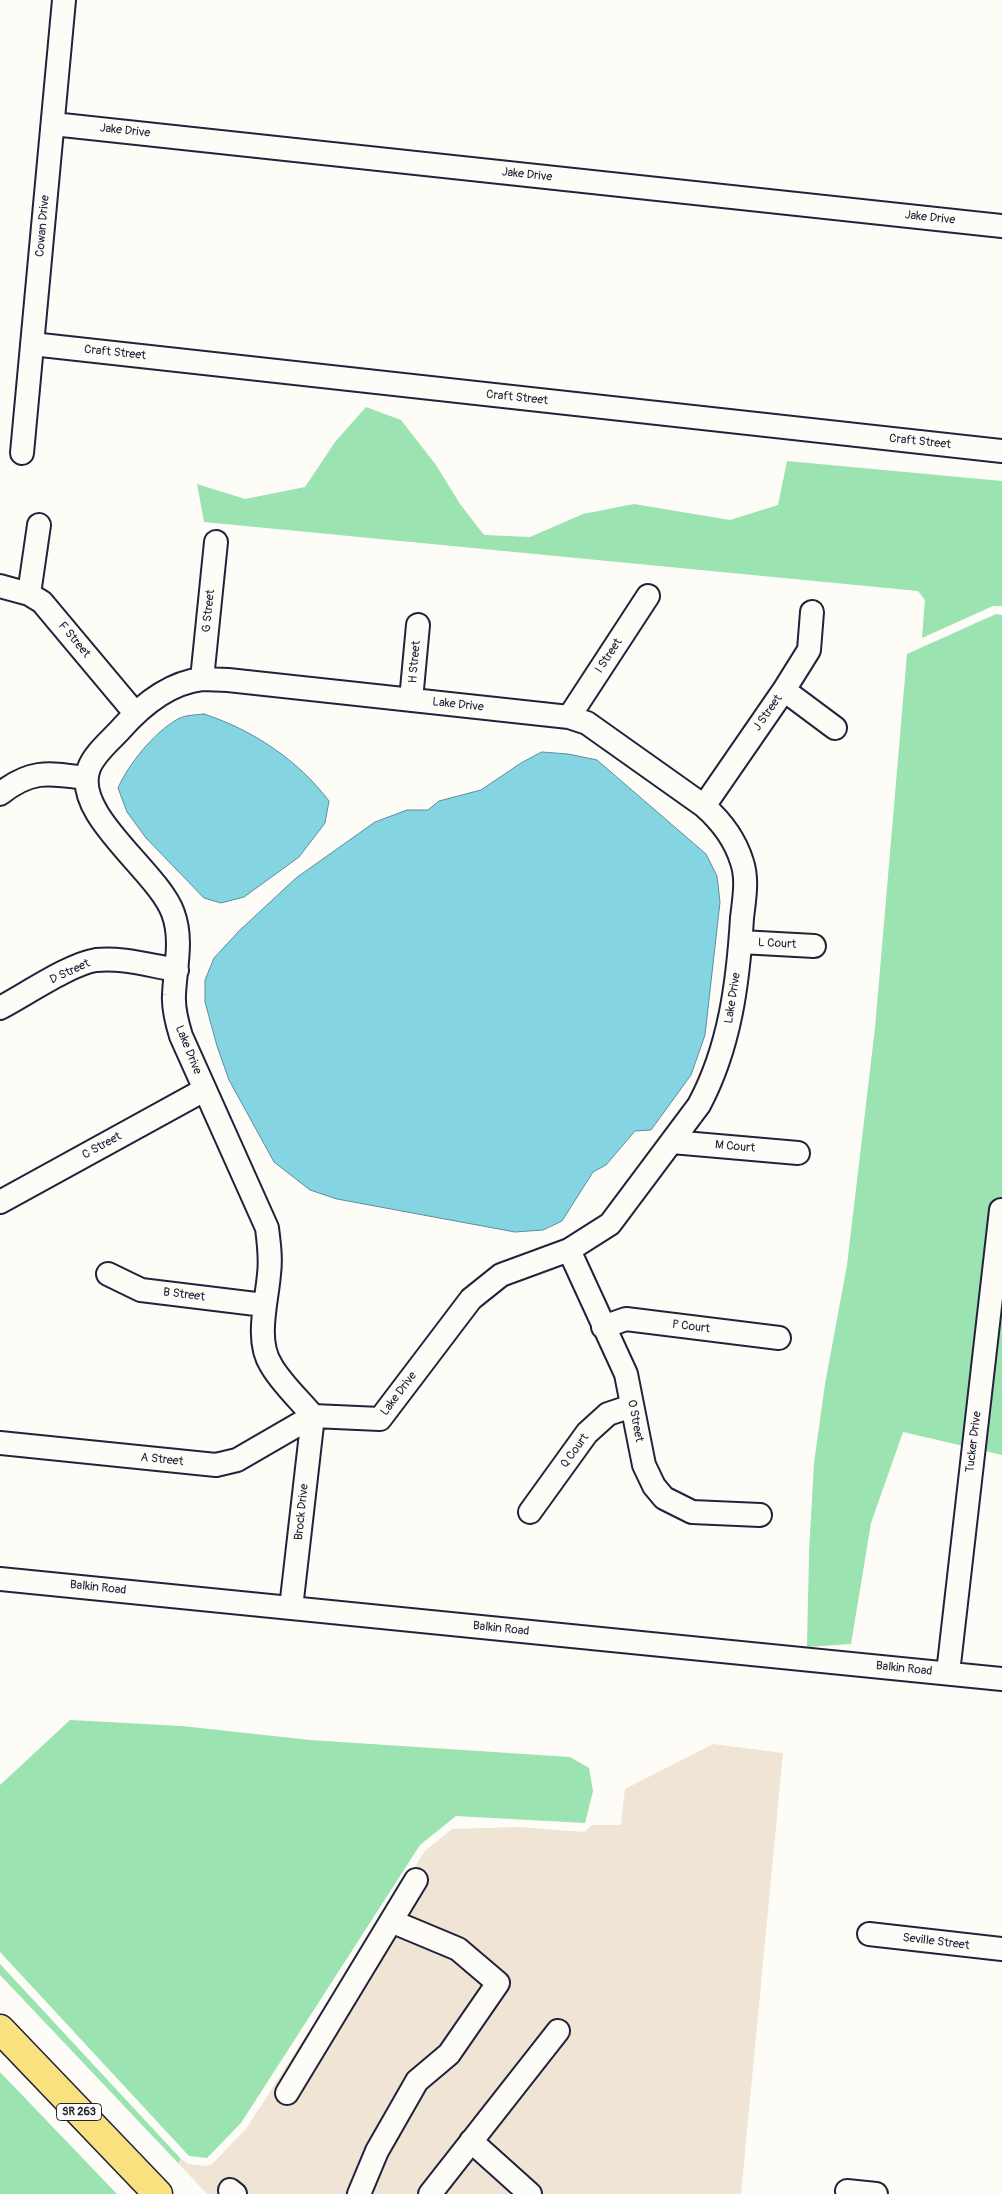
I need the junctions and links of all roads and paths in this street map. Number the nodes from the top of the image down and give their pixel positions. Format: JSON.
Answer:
{"nodes":[{"id":1,"x":64,"y":0,"type":"edge"},
{"id":2,"x":52,"y":124,"type":"junction"},
{"id":3,"x":1002,"y":226,"type":"edge"},
{"id":4,"x":32,"y":344,"type":"junction"},
{"id":5,"x":1002,"y":451,"type":"edge"},
{"id":6,"x":22,"y":453,"type":"dead end"},
{"id":7,"x":39,"y":525,"type":"dead end"},
{"id":8,"x":216,"y":542,"type":"dead end"},
{"id":9,"x":0,"y":586,"type":"edge"},
{"id":10,"x":29,"y":594,"type":"junction"},
{"id":11,"x":648,"y":596,"type":"dead end"},
{"id":12,"x":812,"y":612,"type":"dead end"},
{"id":13,"x":418,"y":625,"type":"dead end"},
{"id":14,"x":202,"y":679,"type":"junction"},
{"id":15,"x":784,"y":690,"type":"junction"},
{"id":16,"x":411,"y":700,"type":"junction"},
{"id":17,"x":134,"y":713,"type":"junction"},
{"id":18,"x":569,"y":717,"type":"junction"},
{"id":19,"x":835,"y":728,"type":"dead end"},
{"id":20,"x":86,"y":778,"type":"junction"},
{"id":21,"x":0,"y":794,"type":"edge"},
{"id":22,"x":704,"y":806,"type":"junction"},
{"id":23,"x":741,"y":942,"type":"junction"},
{"id":24,"x":814,"y":946,"type":"dead end"},
{"id":25,"x":176,"y":970,"type":"junction"},
{"id":26,"x":0,"y":1008,"type":"edge"},
{"id":27,"x":204,"y":1090,"type":"junction"},
{"id":28,"x":672,"y":1142,"type":"junction"},
{"id":29,"x":798,"y":1153,"type":"dead end"},
{"id":30,"x":0,"y":1202,"type":"edge"},
{"id":31,"x":1001,"y":1210,"type":"edge"},
{"id":32,"x":569,"y":1250,"type":"junction"},
{"id":33,"x":108,"y":1274,"type":"dead end"},
{"id":34,"x":264,"y":1304,"type":"junction"},
{"id":35,"x":603,"y":1327,"type":"junction"},
{"id":36,"x":779,"y":1338,"type":"dead end"},
{"id":37,"x":632,"y":1406,"type":"junction"},
{"id":38,"x":312,"y":1416,"type":"junction"},
{"id":39,"x":0,"y":1443,"type":"edge"},
{"id":40,"x":530,"y":1512,"type":"dead end"},
{"id":41,"x":760,"y":1516,"type":"dead end"},
{"id":42,"x":0,"y":1579,"type":"edge"},
{"id":43,"x":291,"y":1608,"type":"junction"},
{"id":44,"x":948,"y":1673,"type":"junction"},
{"id":45,"x":1002,"y":1679,"type":"edge"},
{"id":46,"x":416,"y":1880,"type":"dead end"},
{"id":47,"x":391,"y":1921,"type":"junction"},
{"id":48,"x":869,"y":1934,"type":"dead end"},
{"id":49,"x":1002,"y":1949,"type":"edge"},
{"id":50,"x":0,"y":2029,"type":"edge"},
{"id":51,"x":558,"y":2031,"type":"dead end"},
{"id":52,"x":287,"y":2093,"type":"dead end"},
{"id":53,"x":471,"y":2141,"type":"junction"},
{"id":54,"x":847,"y":2191,"type":"dead end"},
{"id":55,"x":158,"y":2194,"type":"edge"},
{"id":56,"x":359,"y":2194,"type":"edge"},
{"id":57,"x":430,"y":2194,"type":"edge"},
{"id":58,"x":530,"y":2194,"type":"edge"},
{"id":59,"x":876,"y":2194,"type":"edge"}],
"edges":[{"from":1,"to":2,"type":"street","name":"Cowan Drive"},
{"from":2,"to":3,"type":"street","name":"Jake Drive"},
{"from":2,"to":4,"type":"street","name":"Cowan Drive"},
{"from":4,"to":5,"type":"street","name":"Craft Street"},
{"from":4,"to":6,"type":"street","name":"Cowan Drive"},
{"from":7,"to":10,"type":"street"},
{"from":8,"to":14,"type":"street","name":"G Street"},
{"from":9,"to":10,"type":"street","name":"F Street"},
{"from":10,"to":17,"type":"street","name":"F Street"},
{"from":11,"to":18,"type":"street","name":"I Street"},
{"from":12,"to":15,"type":"street","name":"J Street"},
{"from":13,"to":16,"type":"street","name":"H Street"},
{"from":14,"to":16,"type":"street","name":"Lake Drive"},
{"from":14,"to":17,"type":"street","name":"Lake Drive"},
{"from":15,"to":19,"type":"street"},
{"from":15,"to":22,"type":"street","name":"J Street"},
{"from":16,"to":18,"type":"street","name":"Lake Drive"},
{"from":17,"to":20,"type":"street","name":"Lake Drive"},
{"from":18,"to":22,"type":"street","name":"Lake Drive"},
{"from":20,"to":21,"type":"street"},
{"from":20,"to":25,"type":"street","name":"Lake Drive"},
{"from":22,"to":23,"type":"street","name":"Lake Drive"},
{"from":23,"to":24,"type":"street","name":"L Court"},
{"from":23,"to":28,"type":"street","name":"Lake Drive"},
{"from":25,"to":26,"type":"street","name":"D Street"},
{"from":25,"to":27,"type":"street","name":"Lake Drive"},
{"from":27,"to":30,"type":"street","name":"C Street"},
{"from":27,"to":34,"type":"street","name":"Lake Drive"},
{"from":28,"to":29,"type":"street","name":"M Court"},
{"from":28,"to":32,"type":"street","name":"Lake Drive"},
{"from":31,"to":44,"type":"street","name":"Tucker Drive"},
{"from":32,"to":35,"type":"street","name":"O Street"},
{"from":32,"to":38,"type":"street","name":"Lake Drive"},
{"from":33,"to":34,"type":"street","name":"B Street"},
{"from":34,"to":38,"type":"street","name":"Lake Drive"},
{"from":35,"to":36,"type":"street","name":"P Court"},
{"from":35,"to":37,"type":"street","name":"O Street"},
{"from":37,"to":40,"type":"street","name":"Q Court"},
{"from":37,"to":41,"type":"street","name":"O Street"},
{"from":38,"to":39,"type":"street","name":"A Street"},
{"from":38,"to":43,"type":"street","name":"Brock Drive"},
{"from":42,"to":43,"type":"street","name":"Balkin Road"},
{"from":43,"to":44,"type":"street","name":"Balkin Road"},
{"from":44,"to":45,"type":"street","name":"Balkin Road"},
{"from":46,"to":47,"type":"street"},
{"from":47,"to":52,"type":"street"},
{"from":47,"to":56,"type":"street"},
{"from":48,"to":49,"type":"street","name":"Seville Street"},
{"from":50,"to":55,"type":"main road","number":"SR 263"},
{"from":51,"to":53,"type":"street"},
{"from":53,"to":57,"type":"street"},
{"from":53,"to":58,"type":"street"},
{"from":54,"to":59,"type":"street"}]}
